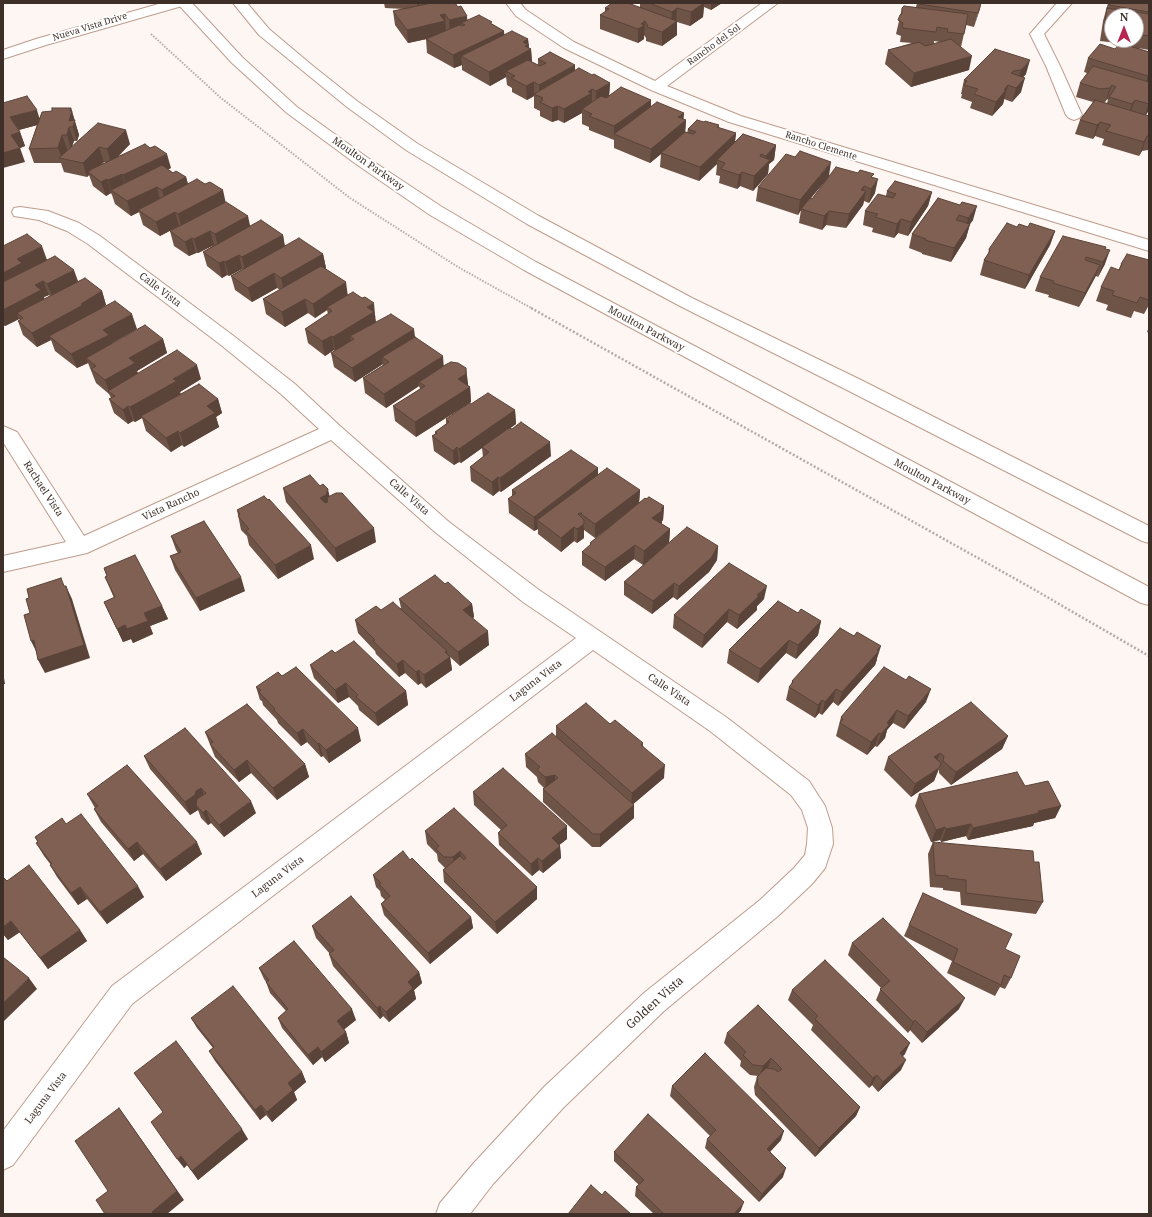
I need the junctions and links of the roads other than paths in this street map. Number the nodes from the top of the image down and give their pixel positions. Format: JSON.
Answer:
{"nodes":[{"id":1,"x":177,"y":3,"type":"edge"},
{"id":2,"x":184,"y":3,"type":"edge"},
{"id":3,"x":240,"y":3,"type":"edge"},
{"id":4,"x":513,"y":3,"type":"edge"},
{"id":5,"x":771,"y":3,"type":"edge"},
{"id":6,"x":1065,"y":3,"type":"edge"},
{"id":7,"x":3,"y":55,"type":"edge"},
{"id":8,"x":656,"y":87,"type":"junction"},
{"id":9,"x":1074,"y":115,"type":"dead end"},
{"id":10,"x":20,"y":212,"type":"dead end"},
{"id":11,"x":1149,"y":246,"type":"edge"},
{"id":12,"x":333,"y":431,"type":"junction"},
{"id":13,"x":3,"y":433,"type":"edge"},
{"id":14,"x":1149,"y":535,"type":"edge"},
{"id":15,"x":80,"y":547,"type":"junction"},
{"id":16,"x":3,"y":564,"type":"edge"},
{"id":17,"x":1149,"y":597,"type":"edge"},
{"id":18,"x":593,"y":638,"type":"junction"},
{"id":19,"x":800,"y":788,"type":"joint"},
{"id":20,"x":3,"y":1155,"type":"edge"},
{"id":21,"x":451,"y":1214,"type":"edge"}],
"edges":[{"from":1,"to":7,"type":"street","name":"Nueva Vista Drive"},
{"from":2,"to":17,"type":"street","name":"Moulton Parkway"},
{"from":3,"to":14,"type":"street"},
{"from":4,"to":8,"type":"street","name":"Rancho Clemente"},
{"from":5,"to":8,"type":"street","name":"Rancho del Sol"},
{"from":6,"to":9,"type":"street"},
{"from":8,"to":11,"type":"street","name":"Rancho Clemente"},
{"from":10,"to":12,"type":"street","name":"Calle Vista"},
{"from":12,"to":15,"type":"street","name":"Vista Rancho"},
{"from":12,"to":18,"type":"street","name":"Calle Vista"},
{"from":13,"to":15,"type":"street","name":"Rachael Vista"},
{"from":15,"to":16,"type":"street","name":"Vista Rancho"},
{"from":18,"to":19,"type":"street","name":"Calle Vista"},
{"from":18,"to":20,"type":"street","name":"Laguna Vista"},
{"from":19,"to":21,"type":"street","name":"Golden Vista"}]}
